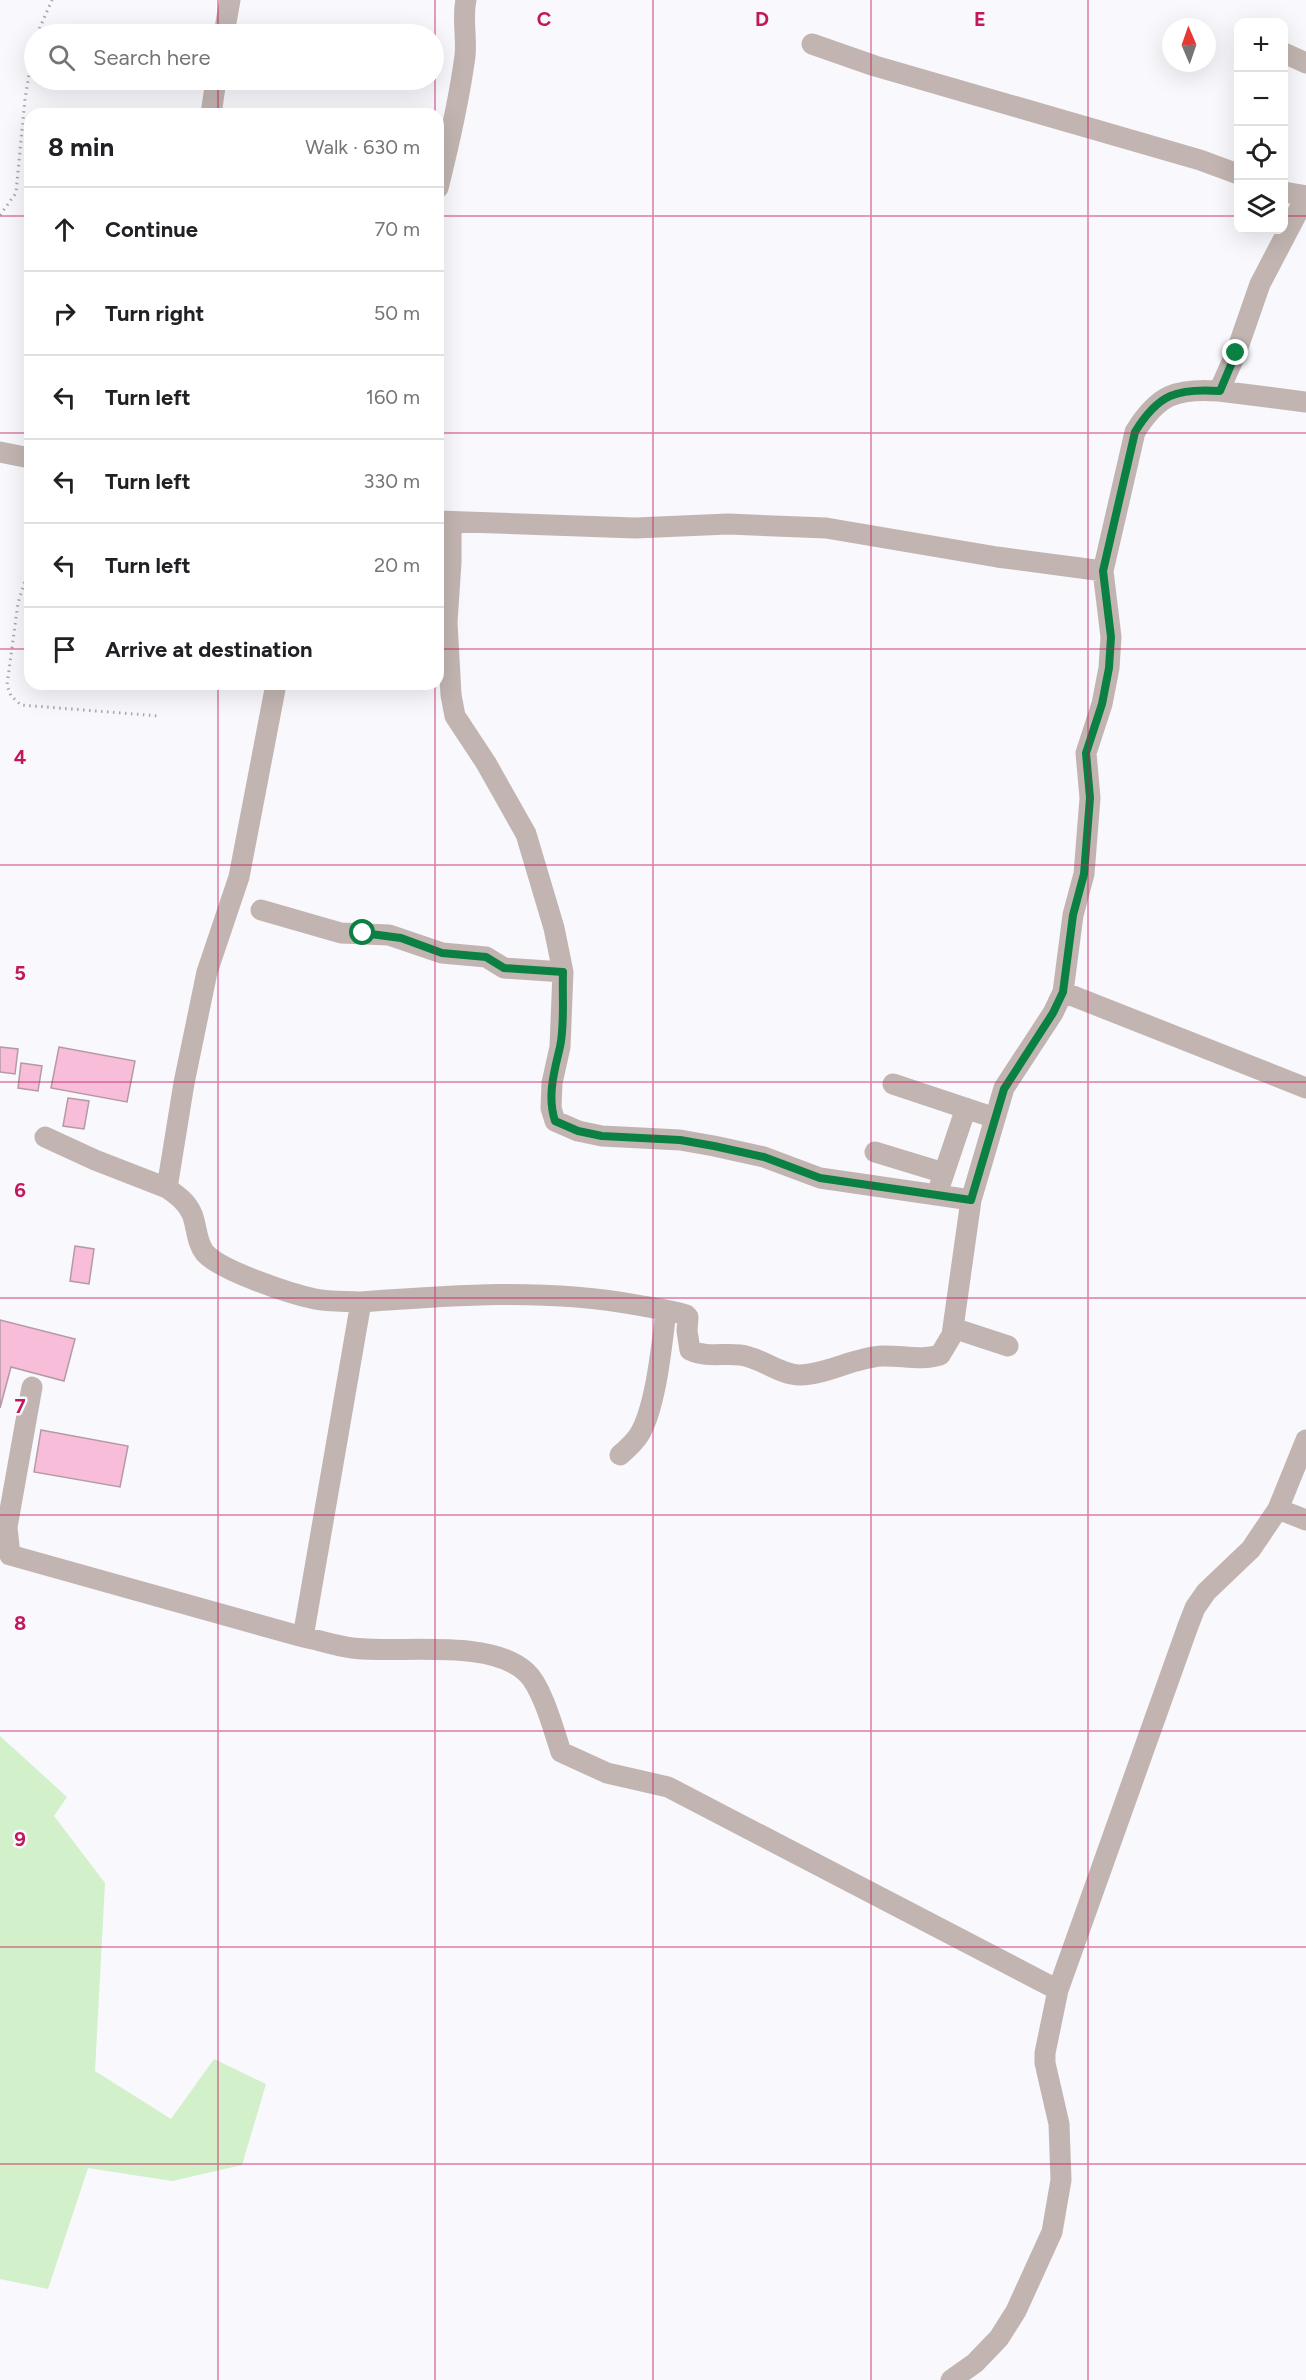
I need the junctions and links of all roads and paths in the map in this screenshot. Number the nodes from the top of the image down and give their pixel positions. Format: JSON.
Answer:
{"nodes":[{"id":1,"x":52,"y":0,"type":"edge"},
{"id":2,"x":230,"y":0,"type":"edge"},
{"id":3,"x":466,"y":0,"type":"edge"},
{"id":4,"x":41,"y":24,"type":"edge"},
{"id":5,"x":226,"y":24,"type":"edge"},
{"id":6,"x":812,"y":44,"type":"dead end"},
{"id":7,"x":1288,"y":55,"type":"edge"},
{"id":8,"x":1306,"y":63,"type":"edge"},
{"id":9,"x":26,"y":90,"type":"edge"},
{"id":10,"x":214,"y":90,"type":"edge"},
{"id":11,"x":24,"y":108,"type":"edge"},
{"id":12,"x":211,"y":108,"type":"edge"},
{"id":13,"x":24,"y":109,"type":"edge"},
{"id":14,"x":444,"y":162,"type":"edge"},
{"id":15,"x":1234,"y":172,"type":"edge"},
{"id":16,"x":1288,"y":193,"type":"edge"},
{"id":17,"x":1306,"y":196,"type":"edge"},
{"id":18,"x":0,"y":215,"type":"edge"},
{"id":19,"x":1220,"y":391,"type":"junction"},
{"id":20,"x":1306,"y":402,"type":"edge"},
{"id":21,"x":0,"y":452,"type":"edge"},
{"id":22,"x":24,"y":457,"type":"edge"},
{"id":23,"x":444,"y":522,"type":"edge"},
{"id":24,"x":1103,"y":571,"type":"junction"},
{"id":25,"x":24,"y":584,"type":"edge"},
{"id":26,"x":275,"y":690,"type":"edge"},
{"id":27,"x":159,"y":716,"type":"dead end"},
{"id":28,"x":261,"y":910,"type":"dead end"},
{"id":29,"x":563,"y":972,"type":"junction"},
{"id":30,"x":1063,"y":992,"type":"junction"},
{"id":31,"x":893,"y":1084,"type":"dead end"},
{"id":32,"x":1306,"y":1088,"type":"edge"},
{"id":33,"x":966,"y":1108,"type":"junction"},
{"id":34,"x":995,"y":1118,"type":"junction"},
{"id":35,"x":45,"y":1137,"type":"dead end"},
{"id":36,"x":875,"y":1152,"type":"dead end"},
{"id":37,"x":167,"y":1188,"type":"junction"},
{"id":38,"x":971,"y":1200,"type":"junction"},
{"id":39,"x":361,"y":1302,"type":"junction"},
{"id":40,"x":666,"y":1311,"type":"junction"},
{"id":41,"x":953,"y":1328,"type":"junction"},
{"id":42,"x":1008,"y":1346,"type":"dead end"},
{"id":43,"x":32,"y":1387,"type":"dead end"},
{"id":44,"x":1306,"y":1440,"type":"edge"},
{"id":45,"x":620,"y":1455,"type":"dead end"},
{"id":46,"x":1278,"y":1509,"type":"junction"},
{"id":47,"x":1306,"y":1521,"type":"edge"},
{"id":48,"x":303,"y":1636,"type":"junction"},
{"id":49,"x":1058,"y":1990,"type":"junction"},
{"id":50,"x":951,"y":2380,"type":"edge"}],
"edges":[{"from":1,"to":4,"type":"path"},
{"from":2,"to":5,"type":"street"},
{"from":3,"to":14,"type":"street"},
{"from":6,"to":15,"type":"street"},
{"from":7,"to":8,"type":"street"},
{"from":9,"to":11,"type":"path"},
{"from":10,"to":12,"type":"street"},
{"from":13,"to":18,"type":"path"},
{"from":16,"to":17,"type":"street"},
{"from":17,"to":19,"type":"street"},
{"from":19,"to":20,"type":"street"},
{"from":19,"to":24,"type":"street"},
{"from":21,"to":22,"type":"street"},
{"from":23,"to":24,"type":"street"},
{"from":23,"to":29,"type":"street"},
{"from":24,"to":30,"type":"street"},
{"from":25,"to":27,"type":"path"},
{"from":26,"to":37,"type":"street"},
{"from":28,"to":29,"type":"street"},
{"from":29,"to":38,"type":"street"},
{"from":30,"to":32,"type":"street"},
{"from":30,"to":34,"type":"street"},
{"from":31,"to":33,"type":"street"},
{"from":33,"to":34,"type":"street"},
{"from":33,"to":36,"type":"street"},
{"from":34,"to":38,"type":"street"},
{"from":35,"to":37,"type":"street"},
{"from":37,"to":39,"type":"street"},
{"from":38,"to":41,"type":"street"},
{"from":39,"to":40,"type":"street"},
{"from":39,"to":48,"type":"street"},
{"from":40,"to":41,"type":"street"},
{"from":40,"to":45,"type":"street"},
{"from":41,"to":42,"type":"street"},
{"from":43,"to":48,"type":"street"},
{"from":44,"to":46,"type":"street"},
{"from":46,"to":47,"type":"street"},
{"from":46,"to":49,"type":"street"},
{"from":48,"to":49,"type":"street"},
{"from":49,"to":50,"type":"street"}]}
